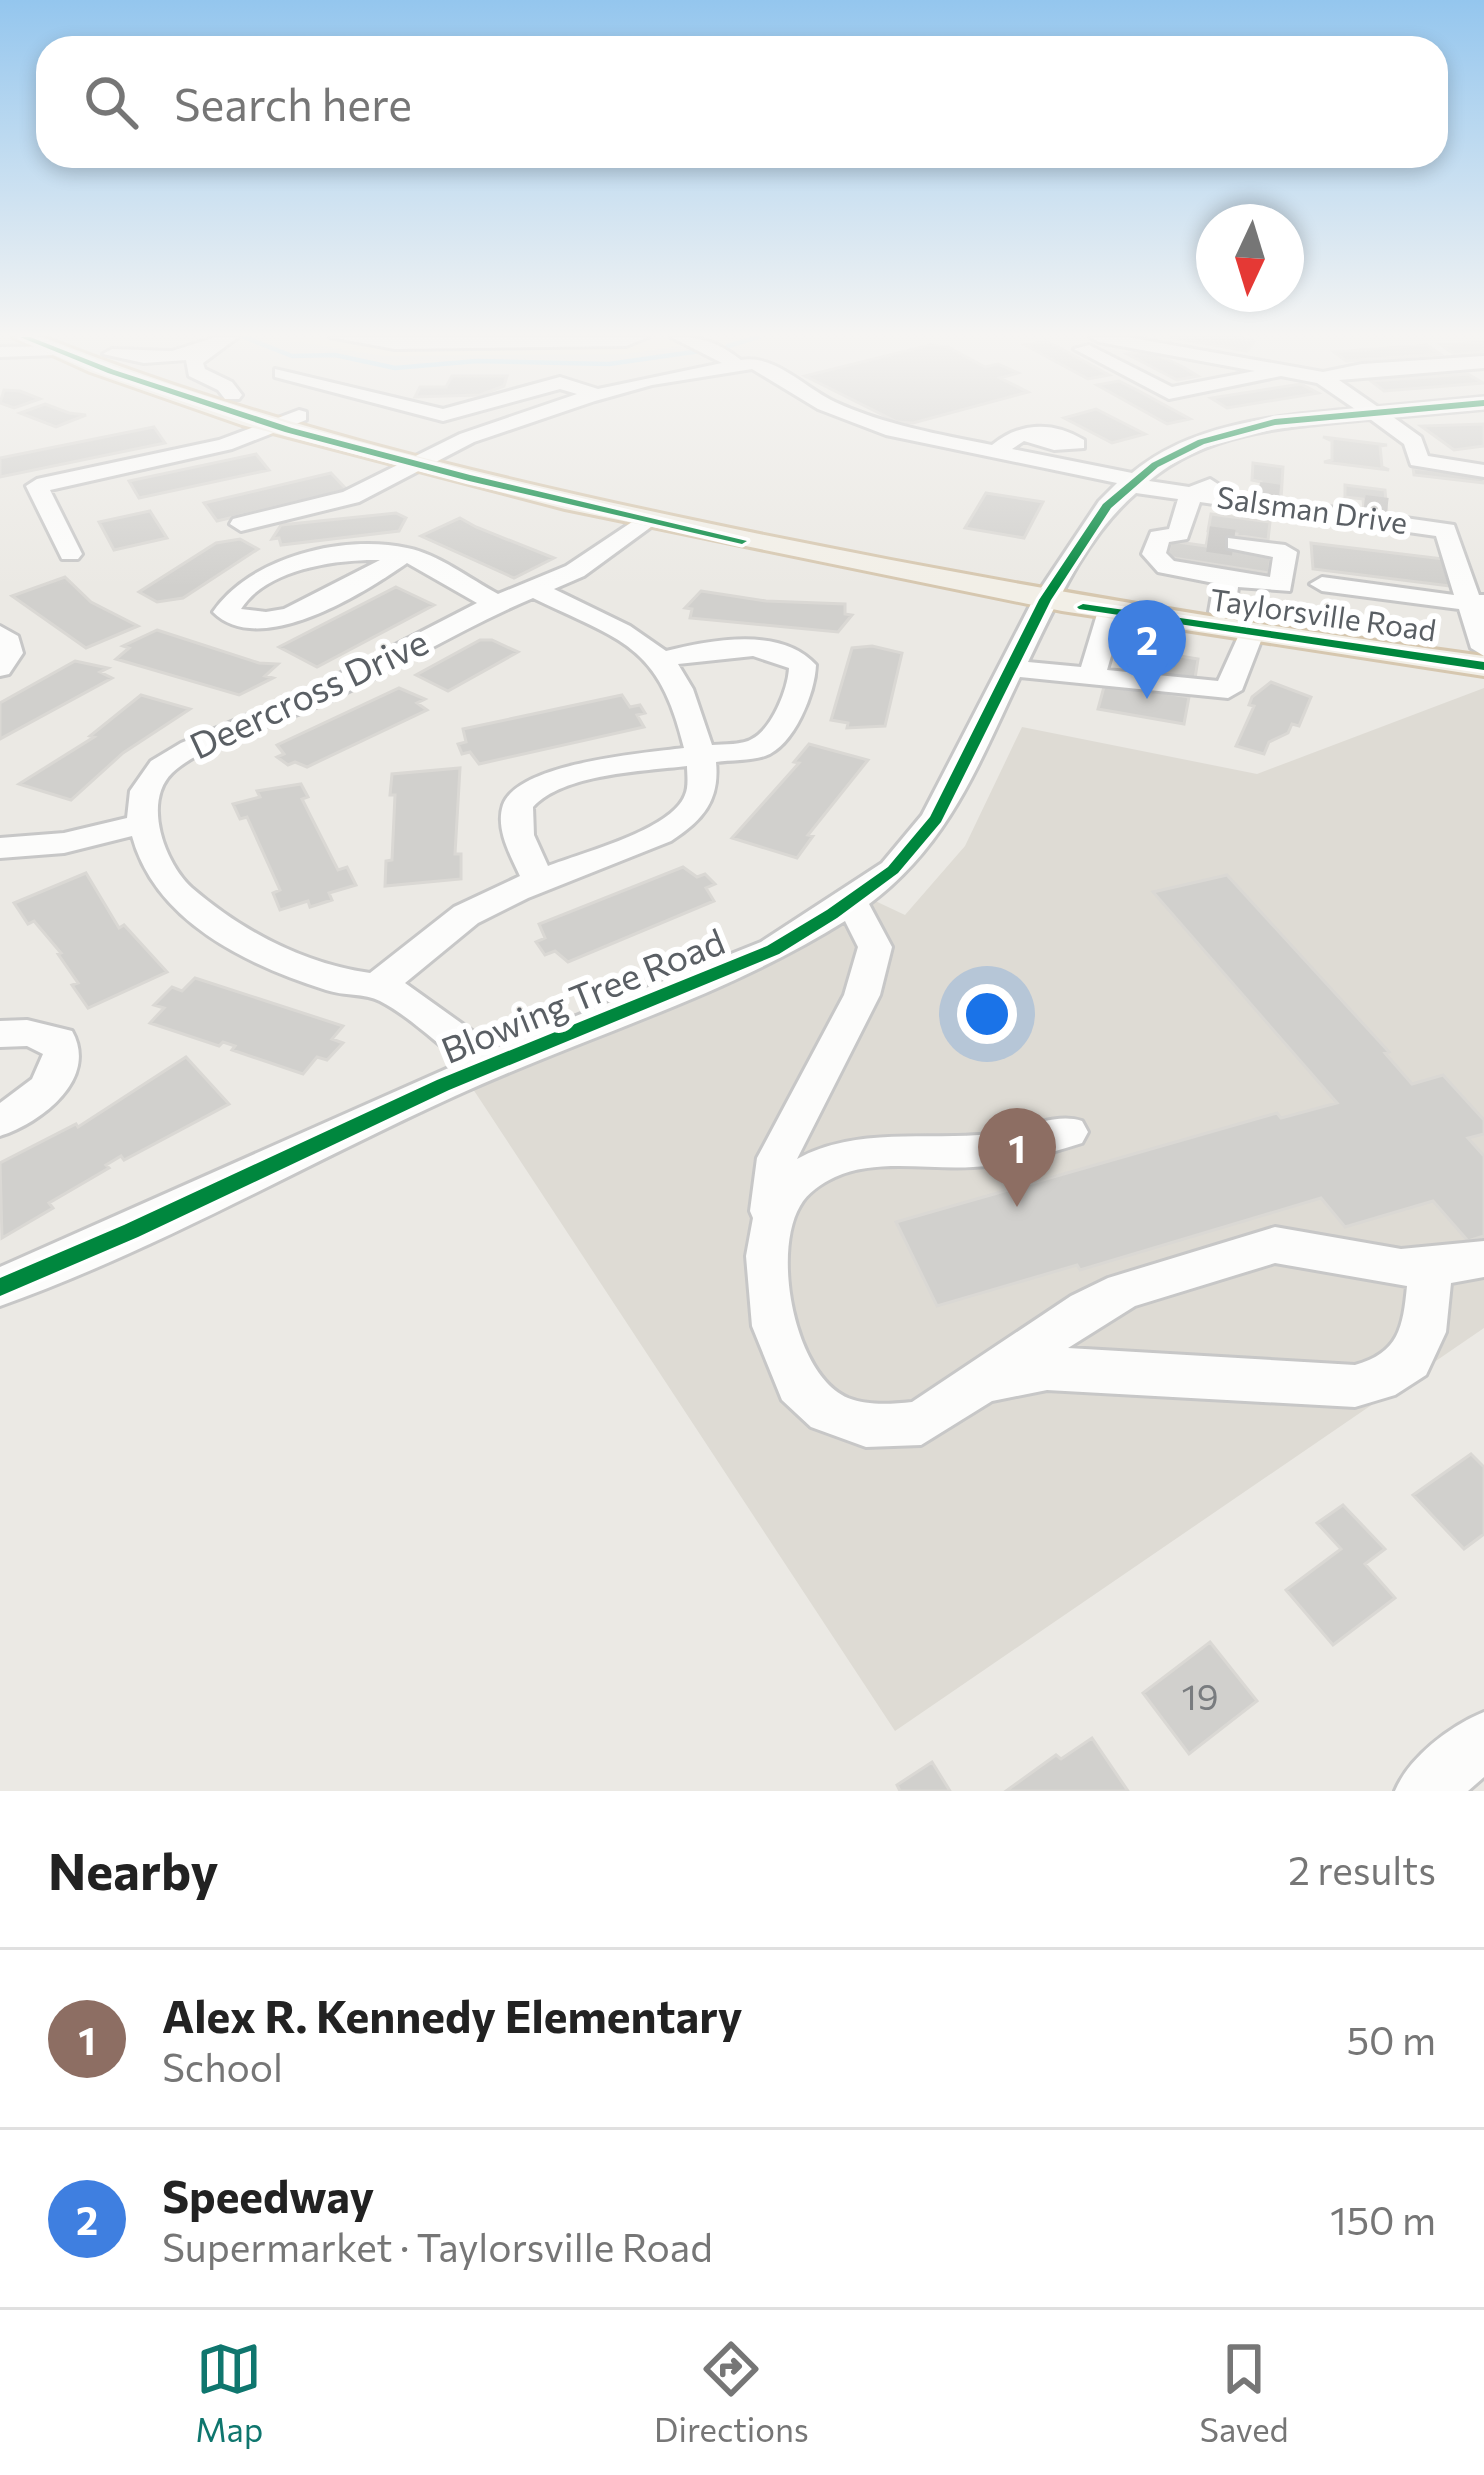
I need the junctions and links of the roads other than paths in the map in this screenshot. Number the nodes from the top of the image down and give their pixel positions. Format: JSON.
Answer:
{"nodes":[{"id":1,"x":288,"y":421,"type":"edge"},
{"id":2,"x":291,"y":421,"type":"edge"},
{"id":3,"x":515,"y":421,"type":"edge"},
{"id":4,"x":864,"y":421,"type":"edge"},
{"id":5,"x":1303,"y":421,"type":"edge"},
{"id":6,"x":1387,"y":421,"type":"edge"},
{"id":7,"x":1025,"y":435,"type":"dead end"},
{"id":8,"x":994,"y":455,"type":"junction"},
{"id":9,"x":425,"y":459,"type":"junction"},
{"id":10,"x":1484,"y":471,"type":"edge"},
{"id":11,"x":1130,"y":483,"type":"junction"},
{"id":12,"x":1200,"y":490,"type":"junction"},
{"id":13,"x":1335,"y":509,"type":"junction"},
{"id":14,"x":647,"y":519,"type":"junction"},
{"id":15,"x":241,"y":524,"type":"dead end"},
{"id":16,"x":1427,"y":527,"type":"junction"},
{"id":17,"x":1450,"y":542,"type":"junction"},
{"id":18,"x":1484,"y":546,"type":"edge"},
{"id":19,"x":70,"y":554,"type":"dead end"},
{"id":20,"x":404,"y":554,"type":"junction"},
{"id":21,"x":1322,"y":584,"type":"dead end"},
{"id":22,"x":534,"y":589,"type":"junction"},
{"id":23,"x":1051,"y":593,"type":"junction"},
{"id":24,"x":1478,"y":601,"type":"edge"},
{"id":25,"x":497,"y":604,"type":"junction"},
{"id":26,"x":1111,"y":611,"type":"junction"},
{"id":27,"x":1222,"y":612,"type":"junction"},
{"id":28,"x":1251,"y":633,"type":"junction"},
{"id":29,"x":0,"y":634,"type":"edge"},
{"id":30,"x":1484,"y":648,"type":"edge"},
{"id":31,"x":661,"y":660,"type":"junction"},
{"id":32,"x":1484,"y":666,"type":"edge"},
{"id":33,"x":0,"y":668,"type":"edge"},
{"id":34,"x":1009,"y":668,"type":"junction"},
{"id":35,"x":1093,"y":674,"type":"junction"},
{"id":36,"x":699,"y":756,"type":"junction"},
{"id":37,"x":143,"y":824,"type":"junction"},
{"id":38,"x":0,"y":848,"type":"edge"},
{"id":39,"x":539,"y":882,"type":"junction"},
{"id":40,"x":850,"y":899,"type":"junction"},
{"id":41,"x":379,"y":985,"type":"junction"},
{"id":42,"x":0,"y":1034,"type":"edge"},
{"id":43,"x":491,"y":1064,"type":"junction"},
{"id":44,"x":0,"y":1121,"type":"edge"},
{"id":45,"x":1068,"y":1132,"type":"dead end"},
{"id":46,"x":769,"y":1229,"type":"junction"},
{"id":47,"x":1484,"y":1259,"type":"edge"},
{"id":48,"x":1430,"y":1271,"type":"junction"},
{"id":49,"x":0,"y":1287,"type":"edge"},
{"id":50,"x":976,"y":1386,"type":"junction"},
{"id":51,"x":1484,"y":1740,"type":"edge"},
{"id":52,"x":1424,"y":1791,"type":"edge"}],
"edges":[{"from":1,"to":19,"type":"street"},
{"from":2,"to":9,"type":"main road","name":"Taylorsville Road"},
{"from":3,"to":9,"type":"street"},
{"from":4,"to":8,"type":"street","name":"Salsman Drive"},
{"from":5,"to":11,"type":"street"},
{"from":6,"to":10,"type":"street"},
{"from":7,"to":8,"type":"street"},
{"from":8,"to":11,"type":"street","name":"Salsman Drive"},
{"from":9,"to":14,"type":"main road","name":"Taylorsville Road"},
{"from":9,"to":15,"type":"street"},
{"from":9,"to":23,"type":"main road","name":"Taylorsville Road"},
{"from":11,"to":12,"type":"street","name":"Salsman Drive"},
{"from":11,"to":23,"type":"street","name":"Blowing Tree Road"},
{"from":12,"to":13,"type":"street","name":"Salsman Drive"},
{"from":12,"to":13,"type":"street"},
{"from":12,"to":27,"type":"street"},
{"from":13,"to":16,"type":"street","name":"Salsman Drive"},
{"from":13,"to":16,"type":"street"},
{"from":14,"to":22,"type":"street","name":"Deercross Drive"},
{"from":14,"to":23,"type":"main road","name":"Taylorsville Road"},
{"from":16,"to":17,"type":"street","name":"Salsman Drive"},
{"from":17,"to":18,"type":"street"},
{"from":17,"to":24,"type":"street","name":"Salsman Drive"},
{"from":20,"to":20,"type":"street"},
{"from":20,"to":25,"type":"street"},
{"from":21,"to":24,"type":"street"},
{"from":22,"to":25,"type":"street","name":"Deercross Drive"},
{"from":22,"to":31,"type":"street"},
{"from":23,"to":26,"type":"main road","name":"Taylorsville Road"},
{"from":23,"to":27,"type":"main road","name":"Taylorsville Road"},
{"from":23,"to":34,"type":"street","name":"Blowing Tree Road"},
{"from":24,"to":30,"type":"street","name":"Salsman Drive"},
{"from":25,"to":37,"type":"street","name":"Deercross Drive"},
{"from":26,"to":28,"type":"main road","name":"Taylorsville Road"},
{"from":26,"to":35,"type":"street"},
{"from":27,"to":30,"type":"main road","name":"Taylorsville Road"},
{"from":28,"to":32,"type":"main road","name":"Taylorsville Road"},
{"from":28,"to":35,"type":"street"},
{"from":29,"to":33,"type":"street"},
{"from":31,"to":36,"type":"street"},
{"from":31,"to":36,"type":"street"},
{"from":34,"to":35,"type":"street"},
{"from":34,"to":40,"type":"street","name":"Blowing Tree Road"},
{"from":36,"to":39,"type":"street"},
{"from":36,"to":39,"type":"street"},
{"from":37,"to":38,"type":"street"},
{"from":37,"to":41,"type":"street"},
{"from":39,"to":41,"type":"street"},
{"from":40,"to":43,"type":"street","name":"Blowing Tree Road"},
{"from":40,"to":46,"type":"street"},
{"from":41,"to":43,"type":"street"},
{"from":42,"to":44,"type":"street"},
{"from":43,"to":49,"type":"street","name":"Blowing Tree Road"},
{"from":45,"to":46,"type":"street"},
{"from":46,"to":50,"type":"street"},
{"from":47,"to":48,"type":"street"},
{"from":48,"to":50,"type":"street"},
{"from":48,"to":50,"type":"street"},
{"from":51,"to":52,"type":"street"}]}
